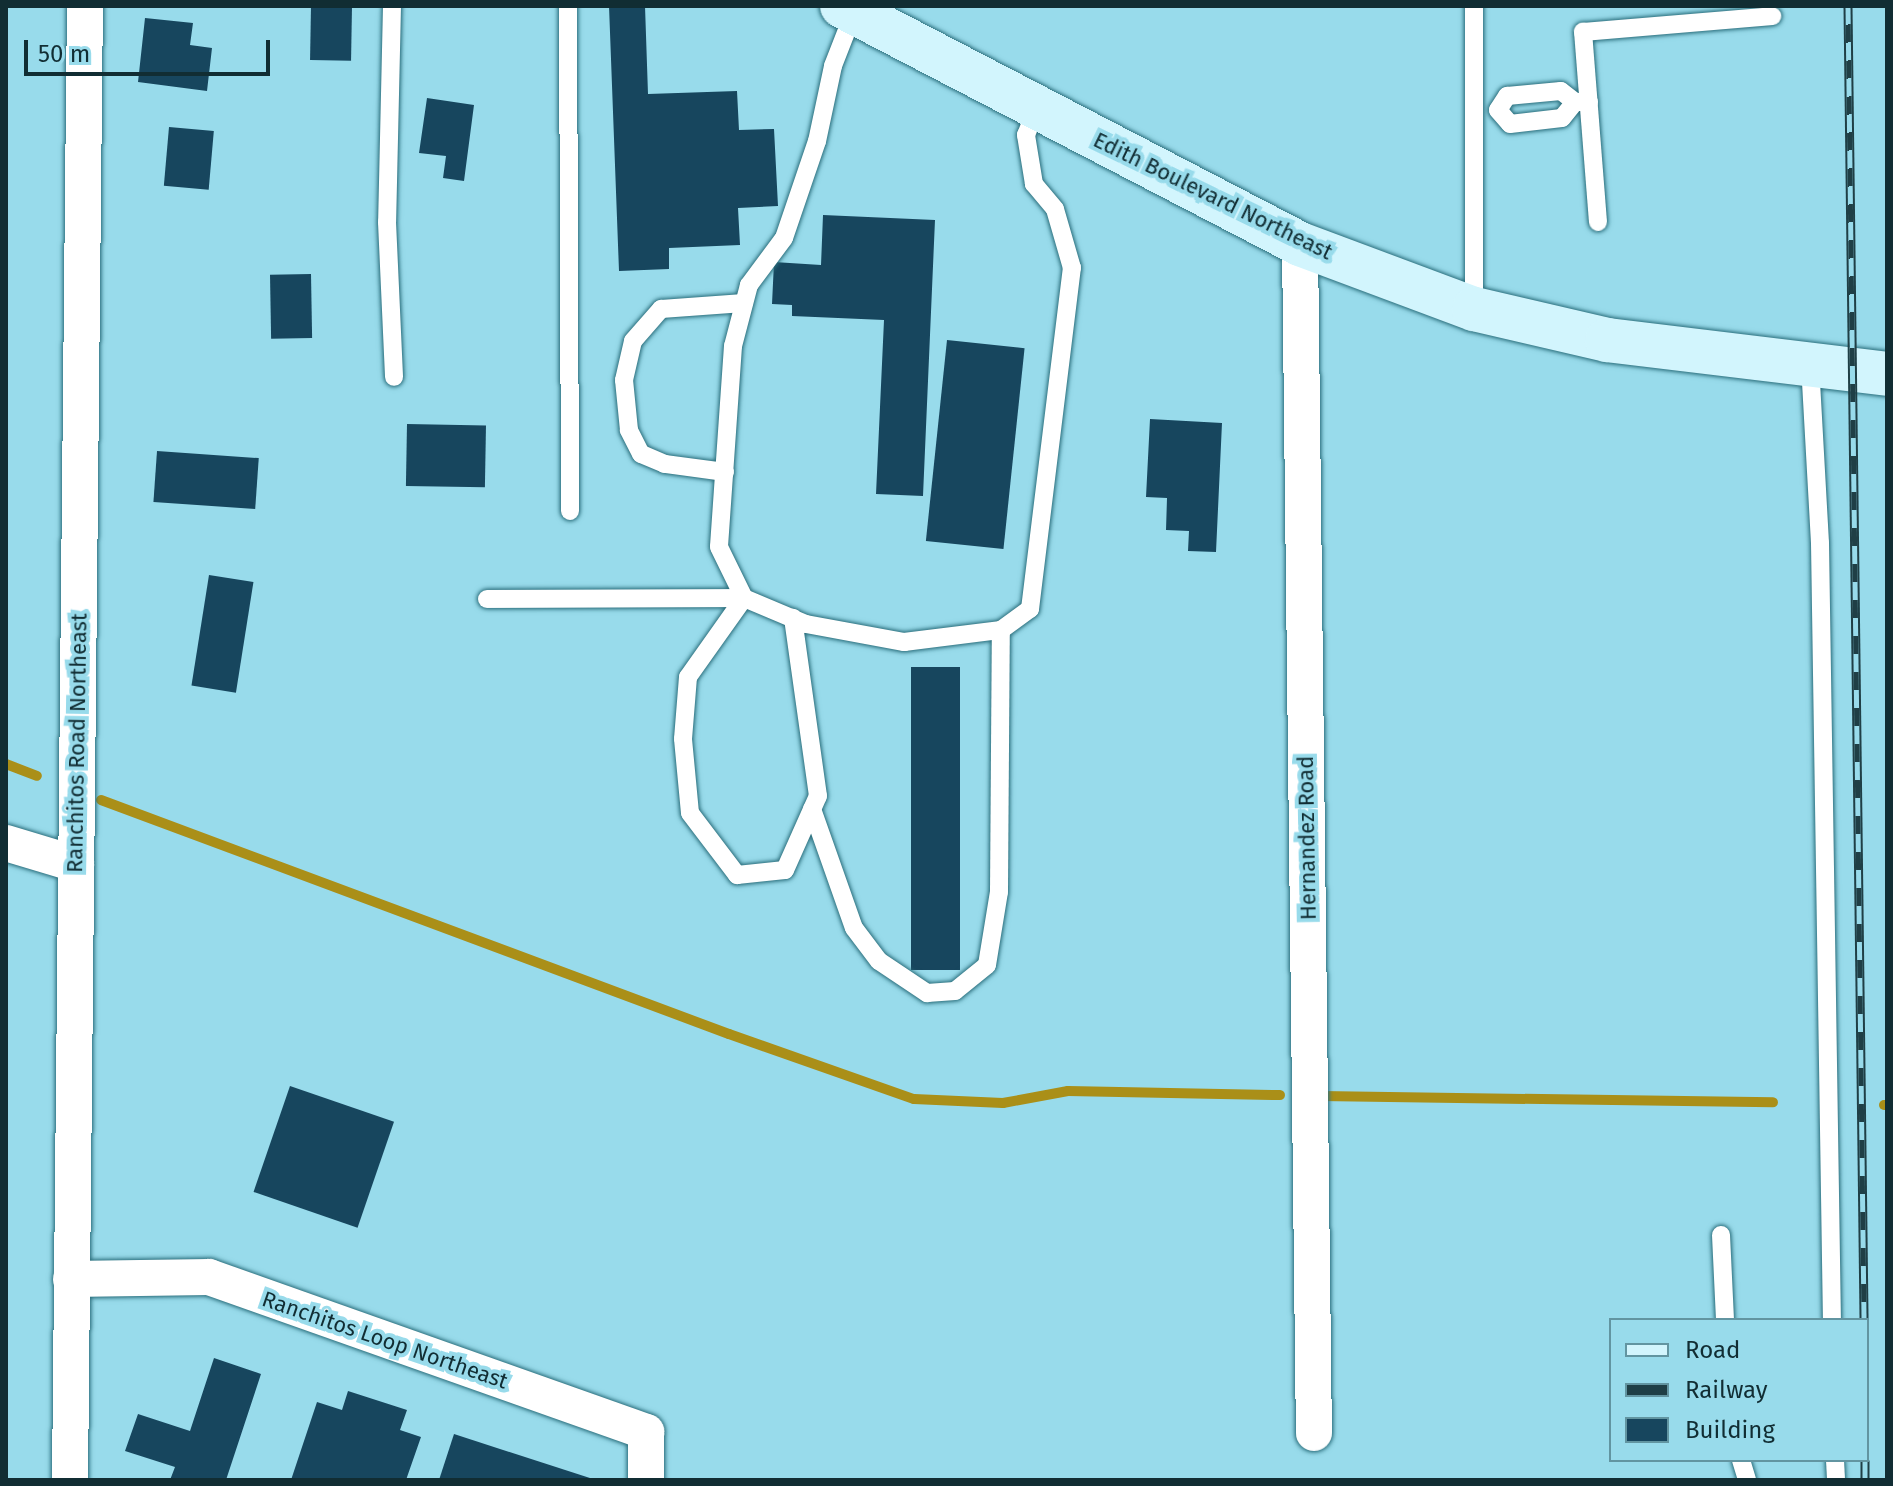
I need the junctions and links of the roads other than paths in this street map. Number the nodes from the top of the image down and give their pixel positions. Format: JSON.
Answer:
{"nodes":[{"id":1,"x":85,"y":6,"type":"edge"},
{"id":2,"x":392,"y":6,"type":"edge"},
{"id":3,"x":568,"y":6,"type":"edge"},
{"id":4,"x":1474,"y":6,"type":"edge"},
{"id":5,"x":848,"y":9,"type":"edge"},
{"id":6,"x":1772,"y":16,"type":"dead end"},
{"id":7,"x":1582,"y":102,"type":"junction"},
{"id":8,"x":1038,"y":107,"type":"junction"},
{"id":9,"x":1498,"y":110,"type":"junction"},
{"id":10,"x":1474,"y":112,"type":"junction"},
{"id":11,"x":1598,"y":222,"type":"dead end"},
{"id":12,"x":1300,"y":244,"type":"junction"},
{"id":13,"x":744,"y":303,"type":"junction"},
{"id":14,"x":1474,"y":309,"type":"junction"},
{"id":15,"x":1810,"y":364,"type":"junction"},
{"id":16,"x":1887,"y":374,"type":"edge"},
{"id":17,"x":394,"y":377,"type":"dead end"},
{"id":18,"x":725,"y":472,"type":"junction"},
{"id":19,"x":570,"y":511,"type":"dead end"},
{"id":20,"x":744,"y":598,"type":"junction"},
{"id":21,"x":487,"y":599,"type":"dead end"},
{"id":22,"x":793,"y":618,"type":"junction"},
{"id":23,"x":1001,"y":630,"type":"junction"},
{"id":24,"x":812,"y":809,"type":"junction"},
{"id":25,"x":6,"y":843,"type":"edge"},
{"id":26,"x":76,"y":864,"type":"junction"},
{"id":27,"x":1721,"y":1235,"type":"dead end"},
{"id":28,"x":71,"y":1279,"type":"junction"},
{"id":29,"x":1725,"y":1318,"type":"edge"},
{"id":30,"x":1832,"y":1318,"type":"edge"},
{"id":31,"x":1314,"y":1433,"type":"dead end"},
{"id":32,"x":70,"y":1480,"type":"edge"},
{"id":33,"x":646,"y":1480,"type":"edge"}],
"edges":[{"from":1,"to":26,"type":"street","name":"Ranchitos Road Northeast"},
{"from":2,"to":17,"type":"lane"},
{"from":3,"to":19,"type":"lane"},
{"from":4,"to":10,"type":"lane"},
{"from":5,"to":8,"type":"street","name":"Edith Boulevard Northeast"},
{"from":5,"to":13,"type":"lane"},
{"from":6,"to":7,"type":"lane"},
{"from":7,"to":9,"type":"lane"},
{"from":7,"to":9,"type":"lane"},
{"from":7,"to":11,"type":"lane"},
{"from":8,"to":12,"type":"street","name":"Edith Boulevard Northeast"},
{"from":8,"to":23,"type":"lane"},
{"from":9,"to":10,"type":"lane"},
{"from":10,"to":14,"type":"lane"},
{"from":12,"to":14,"type":"street","name":"Edith Boulevard Northeast"},
{"from":12,"to":31,"type":"street","name":"Hernandez Road"},
{"from":13,"to":18,"type":"lane"},
{"from":13,"to":18,"type":"lane"},
{"from":14,"to":15,"type":"street","name":"Edith Boulevard Northeast"},
{"from":15,"to":16,"type":"street","name":"Edith Boulevard Northeast"},
{"from":15,"to":30,"type":"lane"},
{"from":18,"to":20,"type":"lane"},
{"from":20,"to":21,"type":"lane"},
{"from":20,"to":22,"type":"lane"},
{"from":20,"to":24,"type":"lane"},
{"from":22,"to":23,"type":"lane"},
{"from":22,"to":24,"type":"lane"},
{"from":23,"to":24,"type":"lane"},
{"from":25,"to":26,"type":"street"},
{"from":26,"to":28,"type":"street","name":"Ranchitos Road Northeast"},
{"from":27,"to":29,"type":"lane"},
{"from":28,"to":32,"type":"street","name":"Ranchitos Road Northeast"},
{"from":28,"to":33,"type":"street","name":"Ranchitos Loop Northeast"}]}
